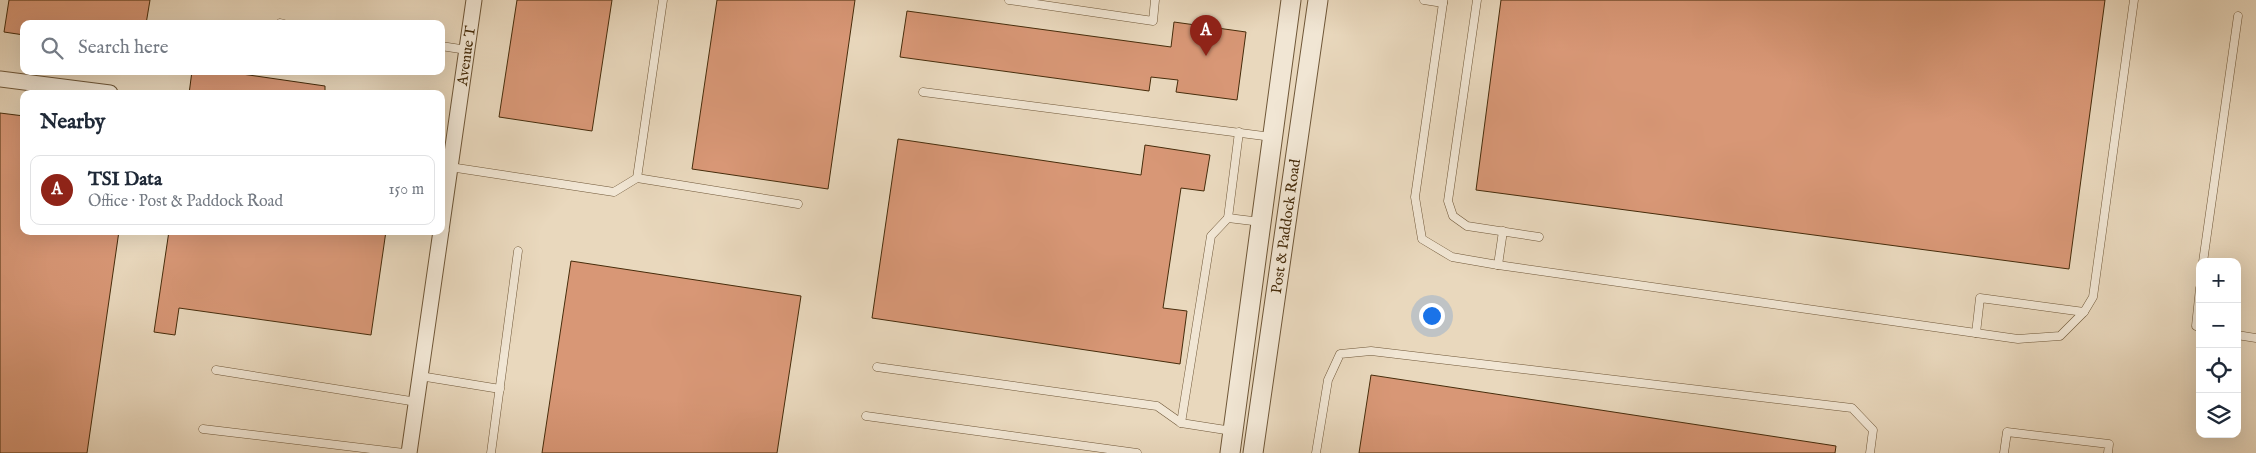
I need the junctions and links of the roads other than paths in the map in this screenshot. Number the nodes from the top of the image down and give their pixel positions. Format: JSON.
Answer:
{"nodes":[{"id":1,"x":474,"y":0,"type":"edge"},
{"id":2,"x":663,"y":0,"type":"edge"},
{"id":3,"x":1009,"y":0,"type":"edge"},
{"id":4,"x":1155,"y":0,"type":"edge"},
{"id":5,"x":1291,"y":0,"type":"edge"},
{"id":6,"x":1318,"y":0,"type":"edge"},
{"id":7,"x":1424,"y":0,"type":"edge"},
{"id":8,"x":1477,"y":0,"type":"edge"},
{"id":9,"x":2134,"y":0,"type":"edge"},
{"id":10,"x":1443,"y":1,"type":"edge"},
{"id":11,"x":2238,"y":16,"type":"dead end"},
{"id":12,"x":445,"y":47,"type":"edge"},
{"id":13,"x":467,"y":50,"type":"junction"},
{"id":14,"x":0,"y":79,"type":"edge"},
{"id":15,"x":86,"y":90,"type":"edge"},
{"id":16,"x":923,"y":92,"type":"dead end"},
{"id":17,"x":1239,"y":132,"type":"junction"},
{"id":18,"x":1272,"y":137,"type":"junction"},
{"id":19,"x":450,"y":167,"type":"junction"},
{"id":20,"x":637,"y":178,"type":"junction"},
{"id":21,"x":445,"y":202,"type":"edge"},
{"id":22,"x":798,"y":204,"type":"dead end"},
{"id":23,"x":1228,"y":218,"type":"junction"},
{"id":24,"x":1261,"y":222,"type":"junction"},
{"id":25,"x":1503,"y":232,"type":"junction"},
{"id":26,"x":440,"y":235,"type":"edge"},
{"id":27,"x":1539,"y":236,"type":"dead end"},
{"id":28,"x":518,"y":251,"type":"dead end"},
{"id":29,"x":2204,"y":258,"type":"edge"},
{"id":30,"x":1498,"y":266,"type":"junction"},
{"id":31,"x":2084,"y":312,"type":"junction"},
{"id":32,"x":2196,"y":313,"type":"edge"},
{"id":33,"x":2196,"y":326,"type":"edge"},
{"id":34,"x":1976,"y":333,"type":"junction"},
{"id":35,"x":2241,"y":336,"type":"edge"},
{"id":36,"x":2256,"y":338,"type":"edge"},
{"id":37,"x":877,"y":366,"type":"dead end"},
{"id":38,"x":216,"y":370,"type":"dead end"},
{"id":39,"x":420,"y":376,"type":"junction"},
{"id":40,"x":500,"y":388,"type":"junction"},
{"id":41,"x":417,"y":402,"type":"junction"},
{"id":42,"x":866,"y":416,"type":"dead end"},
{"id":43,"x":1181,"y":424,"type":"junction"},
{"id":44,"x":203,"y":429,"type":"dead end"},
{"id":45,"x":1232,"y":431,"type":"junction"},
{"id":46,"x":404,"y":453,"type":"edge"},
{"id":47,"x":409,"y":453,"type":"edge"},
{"id":48,"x":491,"y":453,"type":"edge"},
{"id":49,"x":1137,"y":453,"type":"edge"},
{"id":50,"x":1230,"y":453,"type":"edge"},
{"id":51,"x":1253,"y":453,"type":"edge"},
{"id":52,"x":1316,"y":453,"type":"edge"},
{"id":53,"x":1870,"y":453,"type":"edge"},
{"id":54,"x":2004,"y":453,"type":"edge"},
{"id":55,"x":2108,"y":453,"type":"edge"}],
"edges":[{"from":1,"to":13,"type":"street","name":"Avenue T"},
{"from":2,"to":20,"type":"lane"},
{"from":3,"to":4,"type":"lane"},
{"from":5,"to":18,"type":"street","name":"Post & Paddock Road"},
{"from":6,"to":51,"type":"street","name":"Post & Paddock Road"},
{"from":7,"to":10,"type":"lane"},
{"from":8,"to":25,"type":"lane"},
{"from":9,"to":31,"type":"lane"},
{"from":10,"to":30,"type":"lane"},
{"from":11,"to":29,"type":"lane"},
{"from":12,"to":13,"type":"lane"},
{"from":13,"to":19,"type":"street","name":"Avenue T"},
{"from":14,"to":15,"type":"street"},
{"from":16,"to":17,"type":"lane"},
{"from":17,"to":18,"type":"lane"},
{"from":17,"to":23,"type":"lane"},
{"from":18,"to":24,"type":"street","name":"Post & Paddock Road"},
{"from":19,"to":20,"type":"lane"},
{"from":19,"to":21,"type":"street","name":"Avenue T"},
{"from":20,"to":22,"type":"lane"},
{"from":23,"to":24,"type":"lane"},
{"from":23,"to":43,"type":"lane"},
{"from":24,"to":45,"type":"street","name":"Post & Paddock Road"},
{"from":25,"to":27,"type":"lane"},
{"from":25,"to":30,"type":"lane"},
{"from":26,"to":39,"type":"street","name":"Avenue T"},
{"from":28,"to":40,"type":"lane"},
{"from":30,"to":34,"type":"lane"},
{"from":31,"to":34,"type":"lane"},
{"from":31,"to":34,"type":"lane"},
{"from":32,"to":33,"type":"lane"},
{"from":35,"to":36,"type":"lane"},
{"from":37,"to":43,"type":"lane"},
{"from":38,"to":41,"type":"lane"},
{"from":39,"to":40,"type":"lane"},
{"from":39,"to":41,"type":"street","name":"Avenue T"},
{"from":40,"to":48,"type":"lane"},
{"from":41,"to":47,"type":"street","name":"Avenue T"},
{"from":42,"to":49,"type":"lane"},
{"from":43,"to":45,"type":"lane"},
{"from":44,"to":46,"type":"lane"},
{"from":45,"to":50,"type":"street","name":"Post & Paddock Road"},
{"from":52,"to":53,"type":"lane"},
{"from":54,"to":55,"type":"lane"}]}
